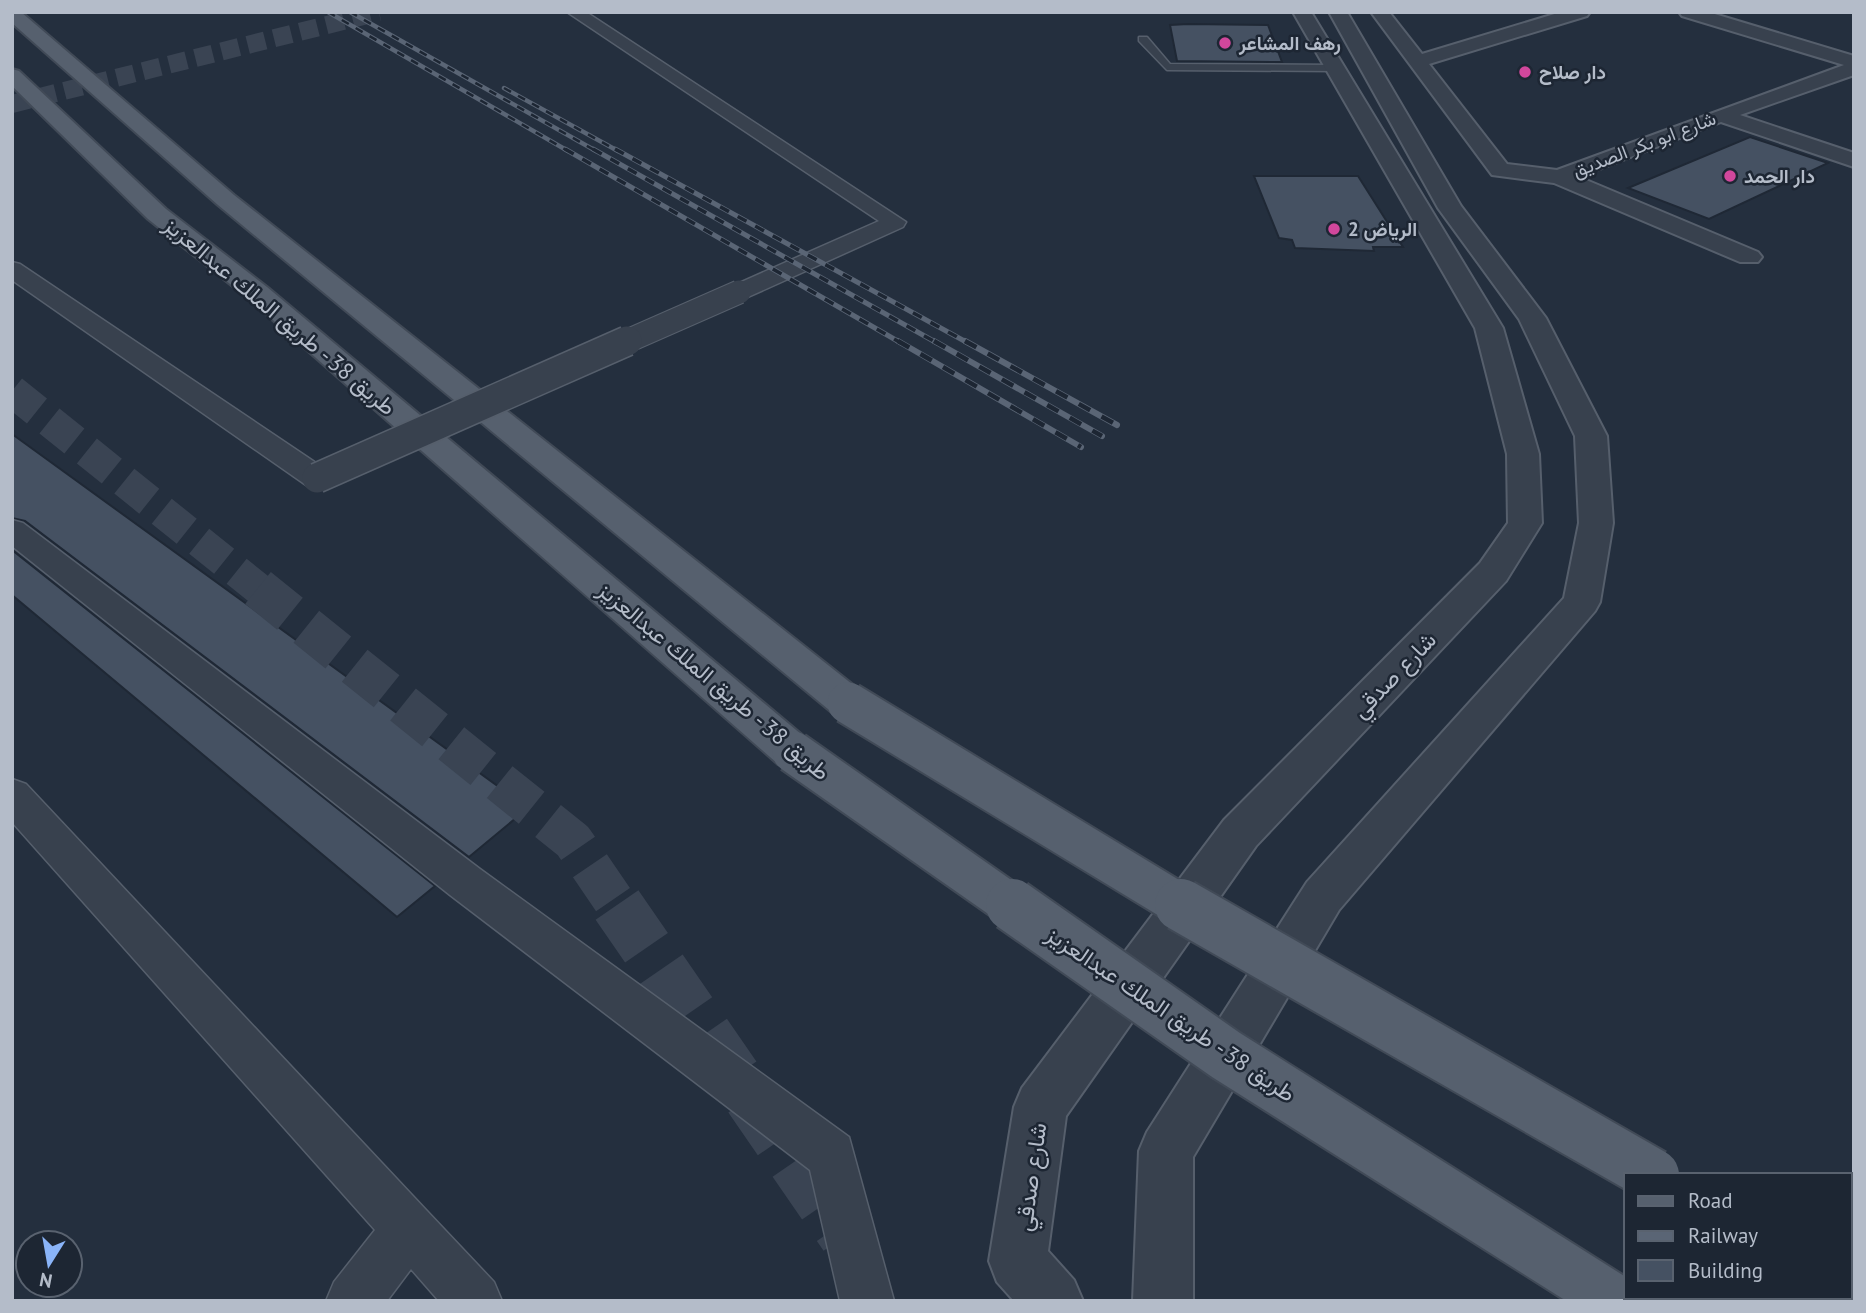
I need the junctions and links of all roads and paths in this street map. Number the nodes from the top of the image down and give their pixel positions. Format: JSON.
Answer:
{"nodes":[{"id":1,"x":575,"y":12,"type":"edge"},
{"id":2,"x":1302,"y":12,"type":"edge"},
{"id":3,"x":1338,"y":12,"type":"edge"},
{"id":4,"x":1581,"y":12,"type":"edge"},
{"id":5,"x":1688,"y":12,"type":"edge"},
{"id":6,"x":12,"y":14,"type":"edge"},
{"id":7,"x":1382,"y":14,"type":"edge"},
{"id":8,"x":1410,"y":24,"type":"dead end"},
{"id":9,"x":1450,"y":36,"type":"dead end"},
{"id":10,"x":1143,"y":39,"type":"dead end"},
{"id":11,"x":1476,"y":44,"type":"junction"},
{"id":12,"x":1418,"y":61,"type":"junction"},
{"id":13,"x":1854,"y":62,"type":"edge"},
{"id":14,"x":1335,"y":68,"type":"junction"},
{"id":15,"x":1854,"y":68,"type":"edge"},
{"id":16,"x":12,"y":75,"type":"edge"},
{"id":17,"x":1720,"y":115,"type":"junction"},
{"id":18,"x":1854,"y":160,"type":"edge"},
{"id":19,"x":1559,"y":177,"type":"junction"},
{"id":20,"x":1749,"y":257,"type":"dead end"},
{"id":21,"x":1447,"y":258,"type":"junction"},
{"id":22,"x":1491,"y":258,"type":"junction"},
{"id":23,"x":12,"y":269,"type":"edge"},
{"id":24,"x":12,"y":530,"type":"edge"},
{"id":25,"x":12,"y":794,"type":"edge"},
{"id":26,"x":1649,"y":1173,"type":"edge"},
{"id":27,"x":409,"y":1229,"type":"junction"},
{"id":28,"x":353,"y":1301,"type":"edge"},
{"id":29,"x":475,"y":1301,"type":"edge"},
{"id":30,"x":867,"y":1301,"type":"edge"},
{"id":31,"x":1053,"y":1301,"type":"edge"},
{"id":32,"x":1163,"y":1301,"type":"edge"},
{"id":33,"x":1615,"y":1301,"type":"edge"}],
"edges":[{"from":1,"to":23,"type":"street","bridge":true},
{"from":2,"to":14,"type":"street","name":"شارع صدقي"},
{"from":3,"to":22,"type":"street"},
{"from":4,"to":11,"type":"street"},
{"from":5,"to":13,"type":"street"},
{"from":6,"to":26,"type":"main road","bridge":true},
{"from":7,"to":8,"type":"street"},
{"from":7,"to":12,"type":"street","name":"شارع ابو بكر الصديق"},
{"from":9,"to":11,"type":"street"},
{"from":10,"to":14,"type":"lane"},
{"from":11,"to":12,"type":"street"},
{"from":12,"to":19,"type":"street","name":"شارع ابو بكر الصديق"},
{"from":14,"to":21,"type":"street","name":"شارع صدقي"},
{"from":15,"to":17,"type":"street","name":"شارع ابو بكر الصديق"},
{"from":16,"to":33,"type":"main road","name":"طريق 38 - طريق الملك عبدالعزيز","bridge":true},
{"from":17,"to":18,"type":"street"},
{"from":17,"to":19,"type":"street","name":"شارع ابو بكر الصديق"},
{"from":19,"to":20,"type":"street"},
{"from":21,"to":22,"type":"street"},
{"from":21,"to":31,"type":"street","name":"شارع صدقي"},
{"from":22,"to":32,"type":"street"},
{"from":24,"to":30,"type":"street"},
{"from":25,"to":27,"type":"street"},
{"from":27,"to":28,"type":"street"},
{"from":27,"to":29,"type":"street"}]}
